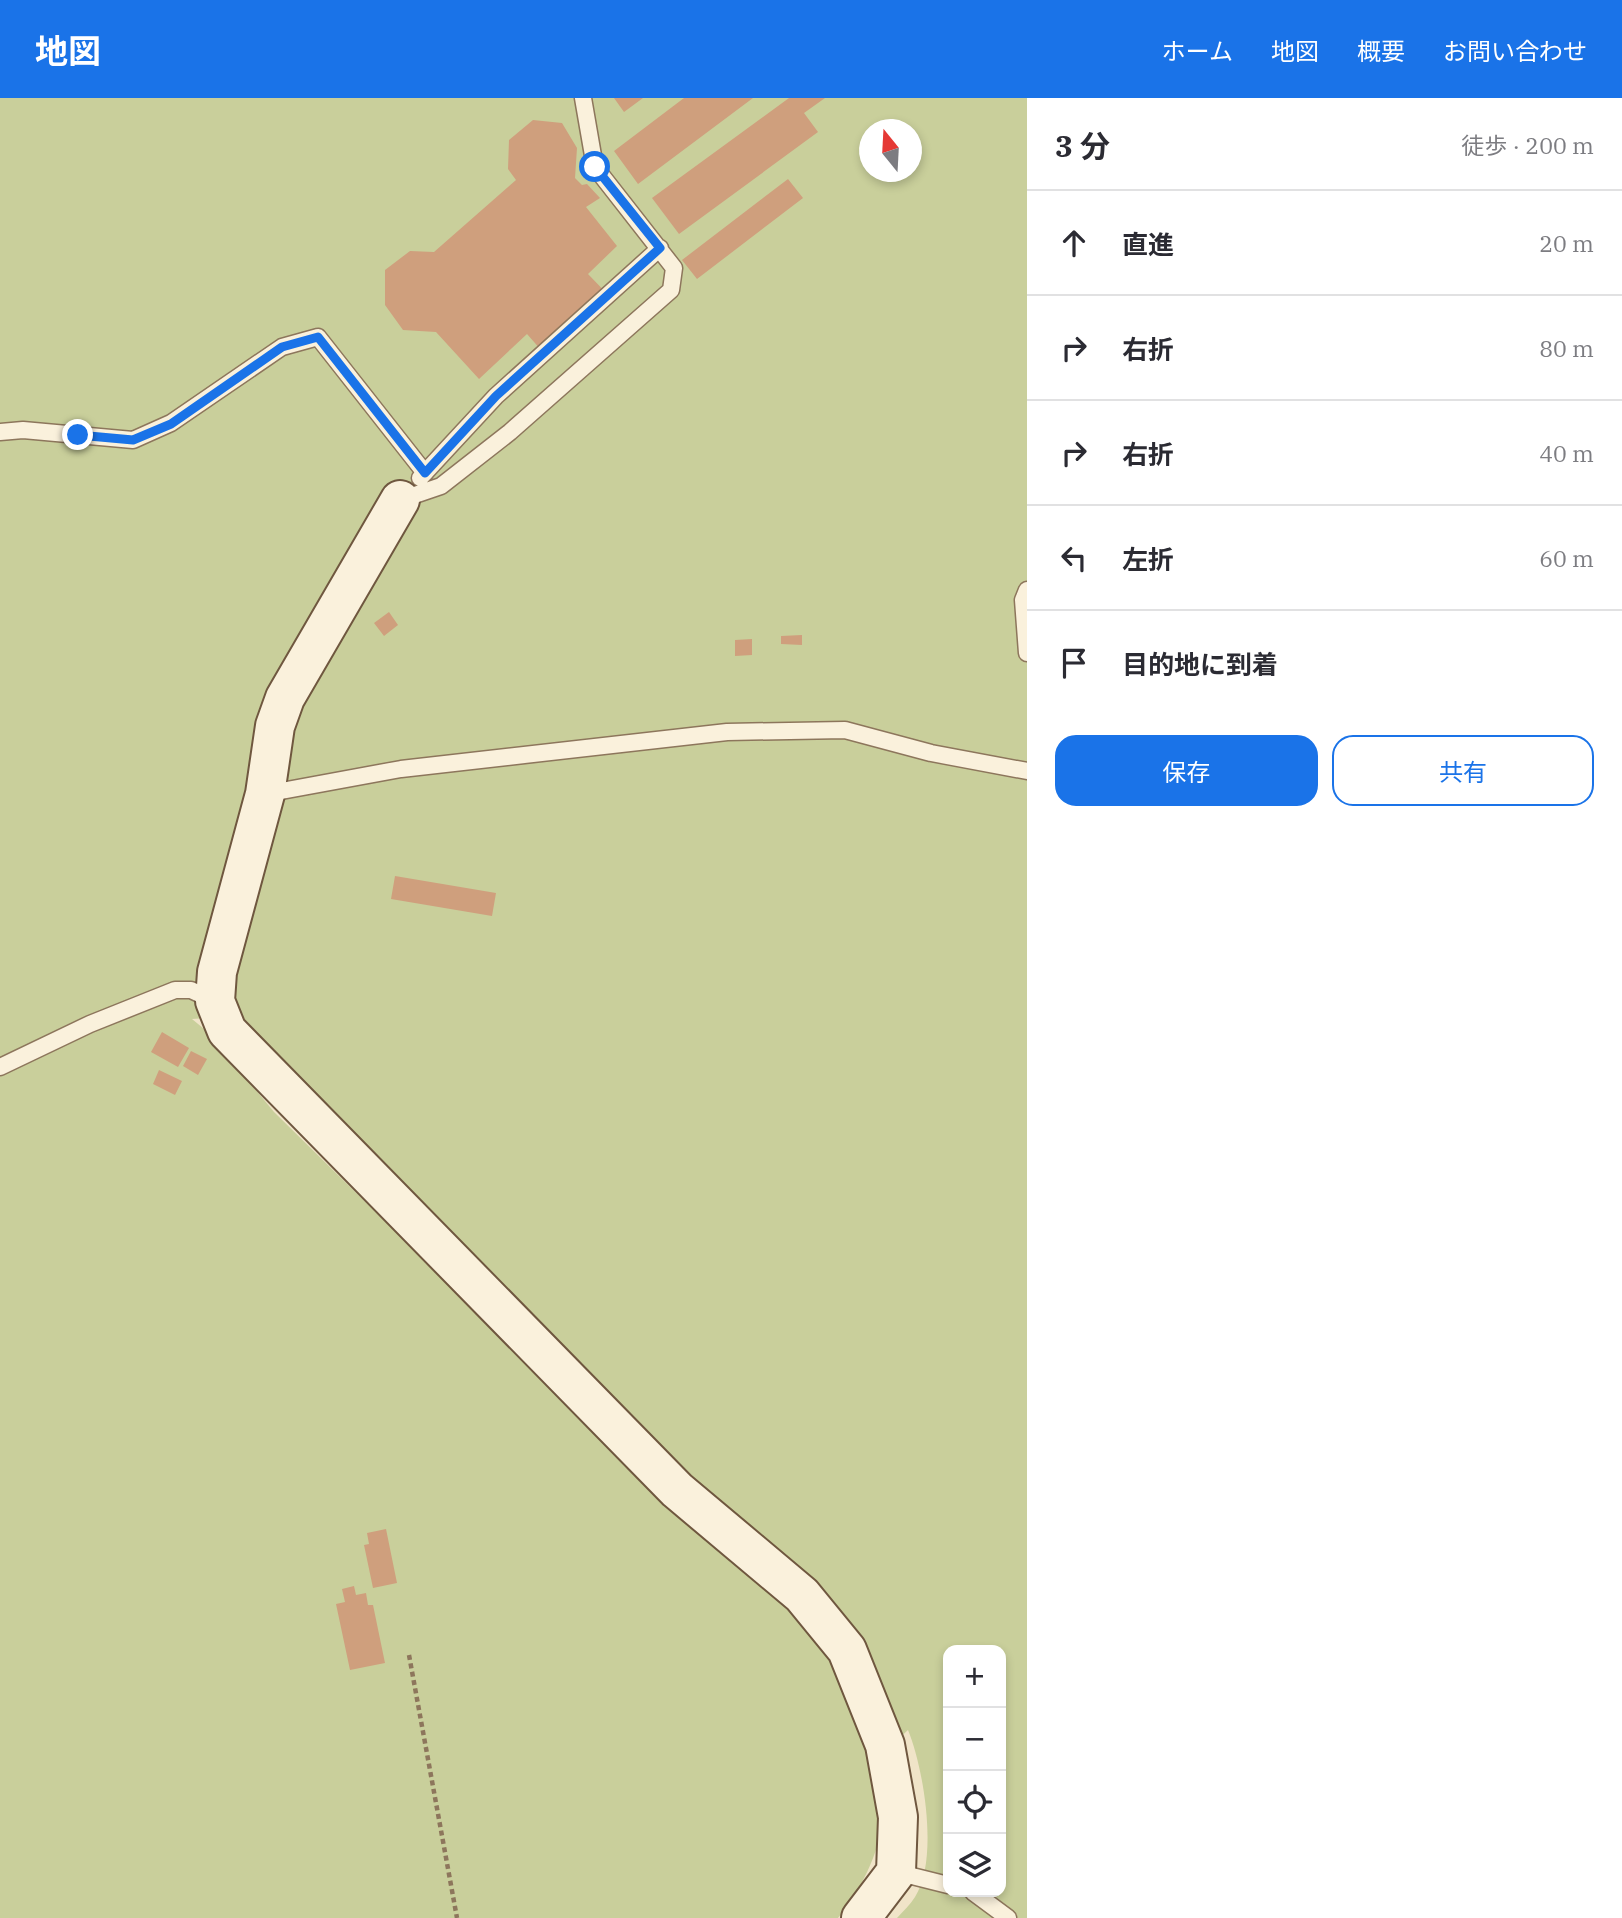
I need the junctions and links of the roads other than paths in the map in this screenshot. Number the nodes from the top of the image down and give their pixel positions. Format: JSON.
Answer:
{"nodes":[{"id":1,"x":583,"y":98,"type":"edge"},
{"id":2,"x":660,"y":248,"type":"junction"},
{"id":3,"x":0,"y":432,"type":"edge"},
{"id":4,"x":413,"y":486,"type":"junction"},
{"id":5,"x":1027,"y":590,"type":"edge"},
{"id":6,"x":1027,"y":653,"type":"edge"},
{"id":7,"x":1027,"y":771,"type":"edge"},
{"id":8,"x":265,"y":794,"type":"junction"},
{"id":9,"x":215,"y":1001,"type":"junction"},
{"id":10,"x":0,"y":1067,"type":"edge"},
{"id":11,"x":896,"y":1872,"type":"junction"},
{"id":12,"x":943,"y":1884,"type":"edge"},
{"id":13,"x":980,"y":1897,"type":"edge"},
{"id":14,"x":861,"y":1918,"type":"edge"},
{"id":15,"x":1008,"y":1918,"type":"edge"}],
"edges":[{"from":1,"to":2,"type":"lane"},
{"from":2,"to":4,"type":"lane"},
{"from":2,"to":4,"type":"lane"},
{"from":3,"to":4,"type":"lane"},
{"from":4,"to":8,"type":"street"},
{"from":5,"to":6,"type":"lane"},
{"from":7,"to":8,"type":"lane"},
{"from":8,"to":9,"type":"street"},
{"from":9,"to":10,"type":"lane"},
{"from":9,"to":11,"type":"street"},
{"from":11,"to":12,"type":"lane"},
{"from":11,"to":14,"type":"street"},
{"from":13,"to":15,"type":"lane"}]}
